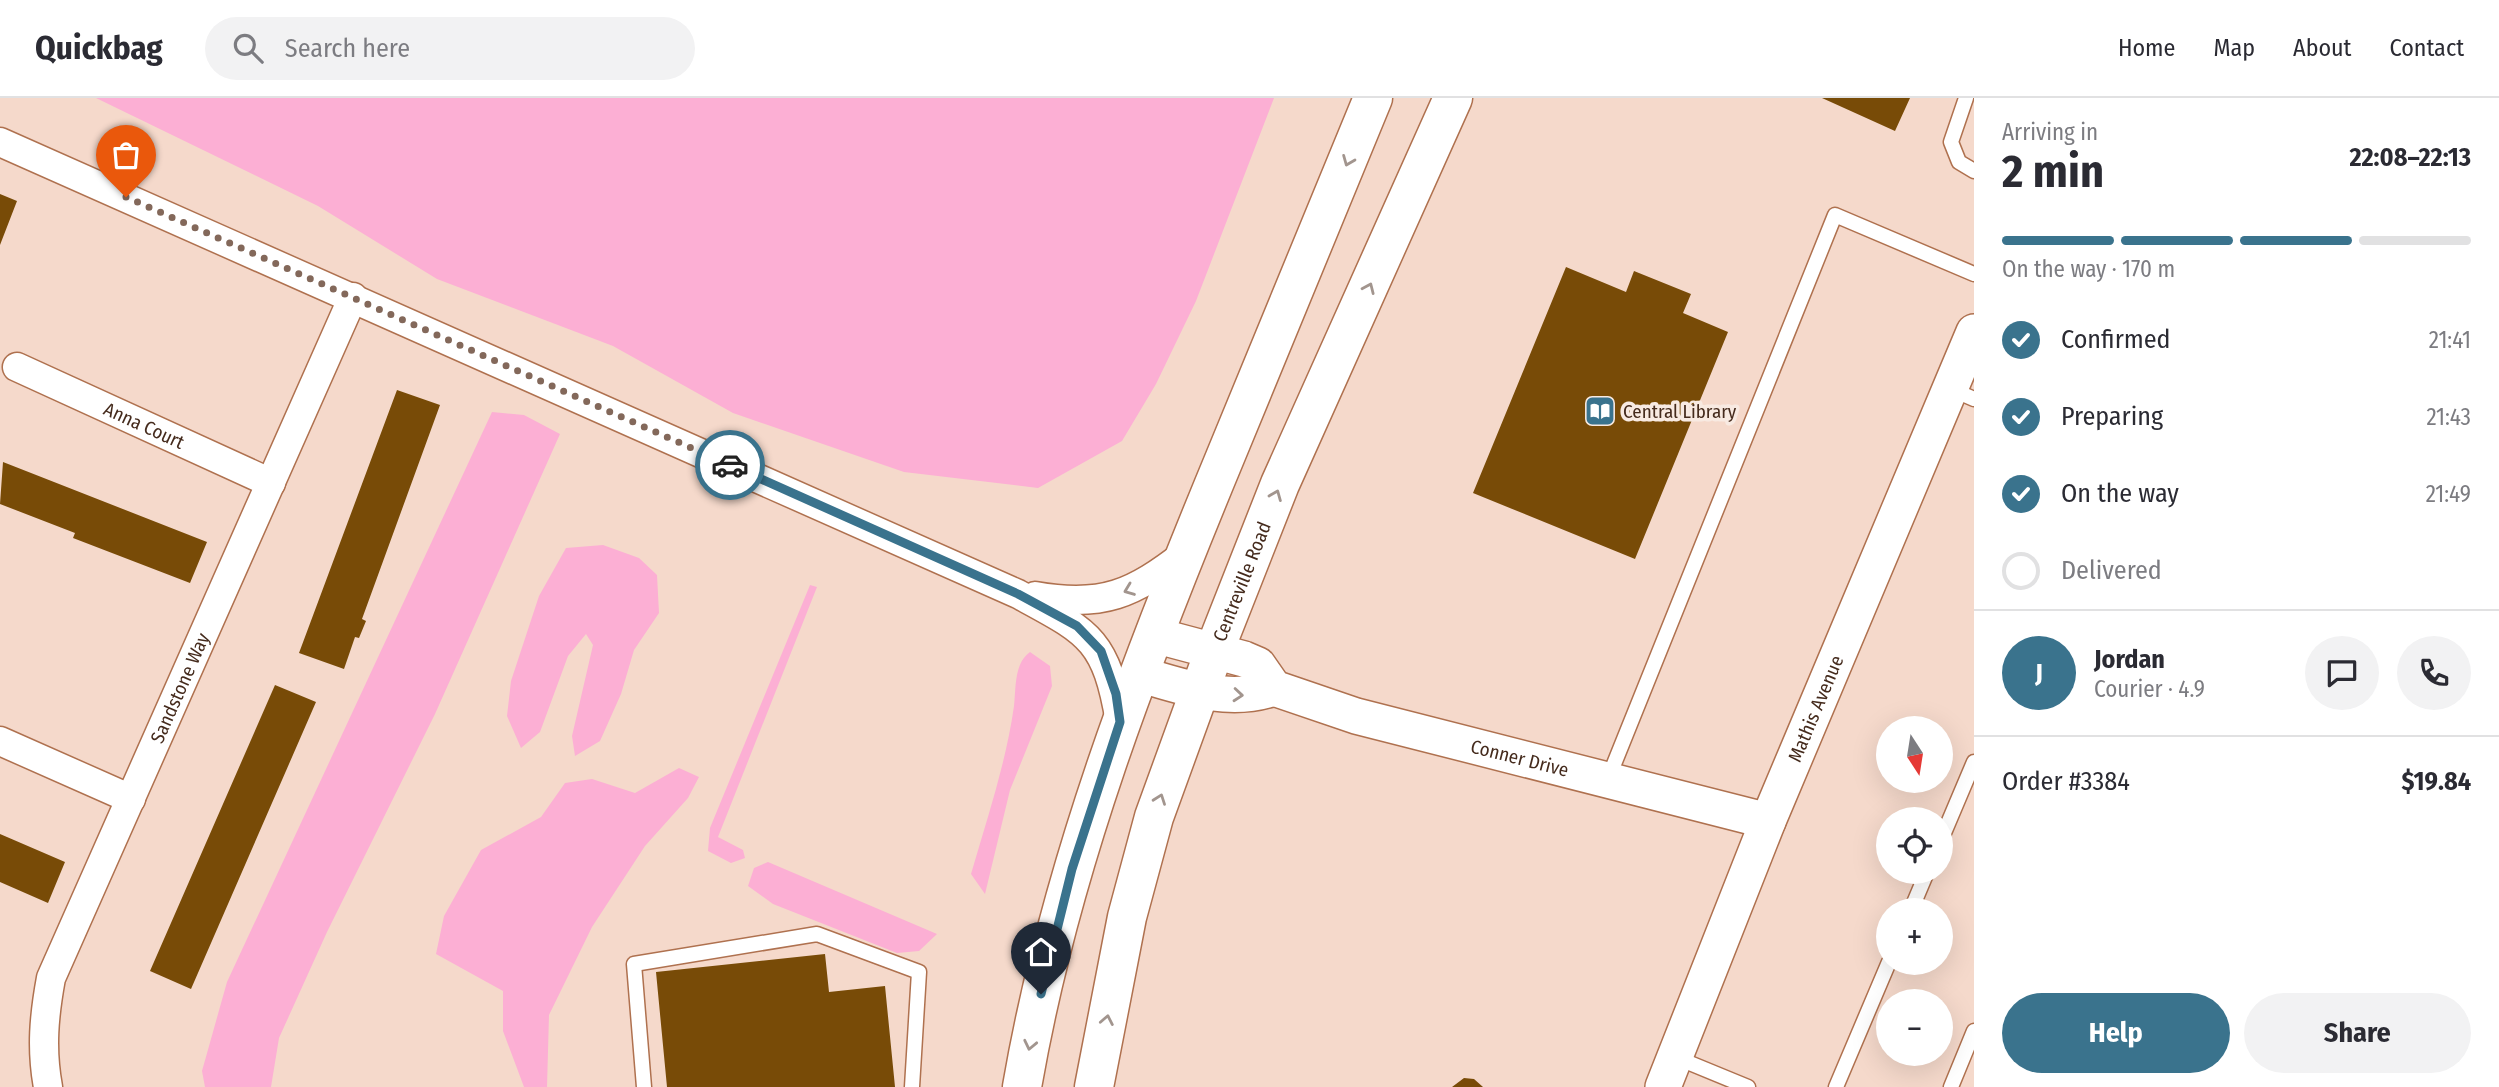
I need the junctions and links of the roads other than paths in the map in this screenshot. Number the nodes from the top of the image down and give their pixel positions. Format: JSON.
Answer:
{"nodes":[{"id":1,"x":1374,"y":98,"type":"edge"},
{"id":2,"x":1454,"y":98,"type":"edge"},
{"id":3,"x":1966,"y":98,"type":"edge"},
{"id":4,"x":0,"y":142,"type":"edge"},
{"id":5,"x":1974,"y":171,"type":"edge"},
{"id":6,"x":1974,"y":274,"type":"edge"},
{"id":7,"x":353,"y":297,"type":"junction"},
{"id":8,"x":1974,"y":332,"type":"edge"},
{"id":9,"x":17,"y":368,"type":"dead end"},
{"id":10,"x":1962,"y":394,"type":"edge"},
{"id":11,"x":271,"y":483,"type":"junction"},
{"id":12,"x":1186,"y":553,"type":"junction"},
{"id":13,"x":1018,"y":594,"type":"junction"},
{"id":14,"x":1154,"y":635,"type":"junction"},
{"id":15,"x":1214,"y":649,"type":"junction"},
{"id":16,"x":1139,"y":674,"type":"junction"},
{"id":17,"x":1274,"y":688,"type":"junction"},
{"id":18,"x":1199,"y":692,"type":"junction"},
{"id":19,"x":1120,"y":722,"type":"junction"},
{"id":20,"x":0,"y":741,"type":"edge"},
{"id":21,"x":1974,"y":762,"type":"edge"},
{"id":22,"x":1608,"y":779,"type":"junction"},
{"id":23,"x":131,"y":799,"type":"junction"},
{"id":24,"x":1953,"y":812,"type":"edge"},
{"id":25,"x":1768,"y":821,"type":"junction"},
{"id":26,"x":1883,"y":975,"type":"edge"},
{"id":27,"x":1974,"y":1031,"type":"edge"},
{"id":28,"x":1669,"y":1072,"type":"edge"},
{"id":29,"x":48,"y":1087,"type":"edge"},
{"id":30,"x":644,"y":1087,"type":"edge"},
{"id":31,"x":912,"y":1087,"type":"edge"},
{"id":32,"x":1022,"y":1087,"type":"edge"},
{"id":33,"x":1094,"y":1087,"type":"edge"},
{"id":34,"x":1748,"y":1087,"type":"edge"},
{"id":35,"x":1836,"y":1087,"type":"edge"},
{"id":36,"x":1951,"y":1087,"type":"edge"}],
"edges":[{"from":1,"to":12,"type":"highway","one_way":true},
{"from":15,"to":2,"type":"highway","name":"Centreville Road","one_way":true},
{"from":3,"to":5,"type":"lane"},
{"from":4,"to":7,"type":"street"},
{"from":6,"to":22,"type":"lane"},
{"from":7,"to":11,"type":"street","name":"Sandstone Way"},
{"from":7,"to":13,"type":"street"},
{"from":8,"to":10,"type":"street","name":"Mathis Avenue"},
{"from":9,"to":11,"type":"street","name":"Anna Court"},
{"from":10,"to":25,"type":"street","name":"Mathis Avenue"},
{"from":11,"to":23,"type":"street","name":"Sandstone Way"},
{"from":12,"to":13,"type":"street","one_way":true},
{"from":12,"to":14,"type":"highway"},
{"from":13,"to":19,"type":"street"},
{"from":14,"to":15,"type":"street","name":"Conner Drive"},
{"from":14,"to":16,"type":"highway"},
{"from":15,"to":17,"type":"street","name":"Conner Drive"},
{"from":15,"to":18,"type":"highway","name":"Centreville Road"},
{"from":16,"to":18,"type":"street"},
{"from":16,"to":19,"type":"highway"},
{"from":18,"to":17,"type":"street","one_way":true},
{"from":17,"to":22,"type":"street","name":"Conner Drive"},
{"from":33,"to":18,"type":"highway","name":"Centreville Road","one_way":true},
{"from":19,"to":32,"type":"highway","one_way":true},
{"from":20,"to":23,"type":"street"},
{"from":21,"to":24,"type":"lane"},
{"from":22,"to":25,"type":"street","name":"Conner Drive"},
{"from":23,"to":29,"type":"street","name":"Sandstone Way"},
{"from":25,"to":28,"type":"street","name":"Mathis Avenue"},
{"from":26,"to":35,"type":"lane"},
{"from":27,"to":36,"type":"lane"},
{"from":28,"to":34,"type":"lane"},
{"from":30,"to":31,"type":"lane"}]}
